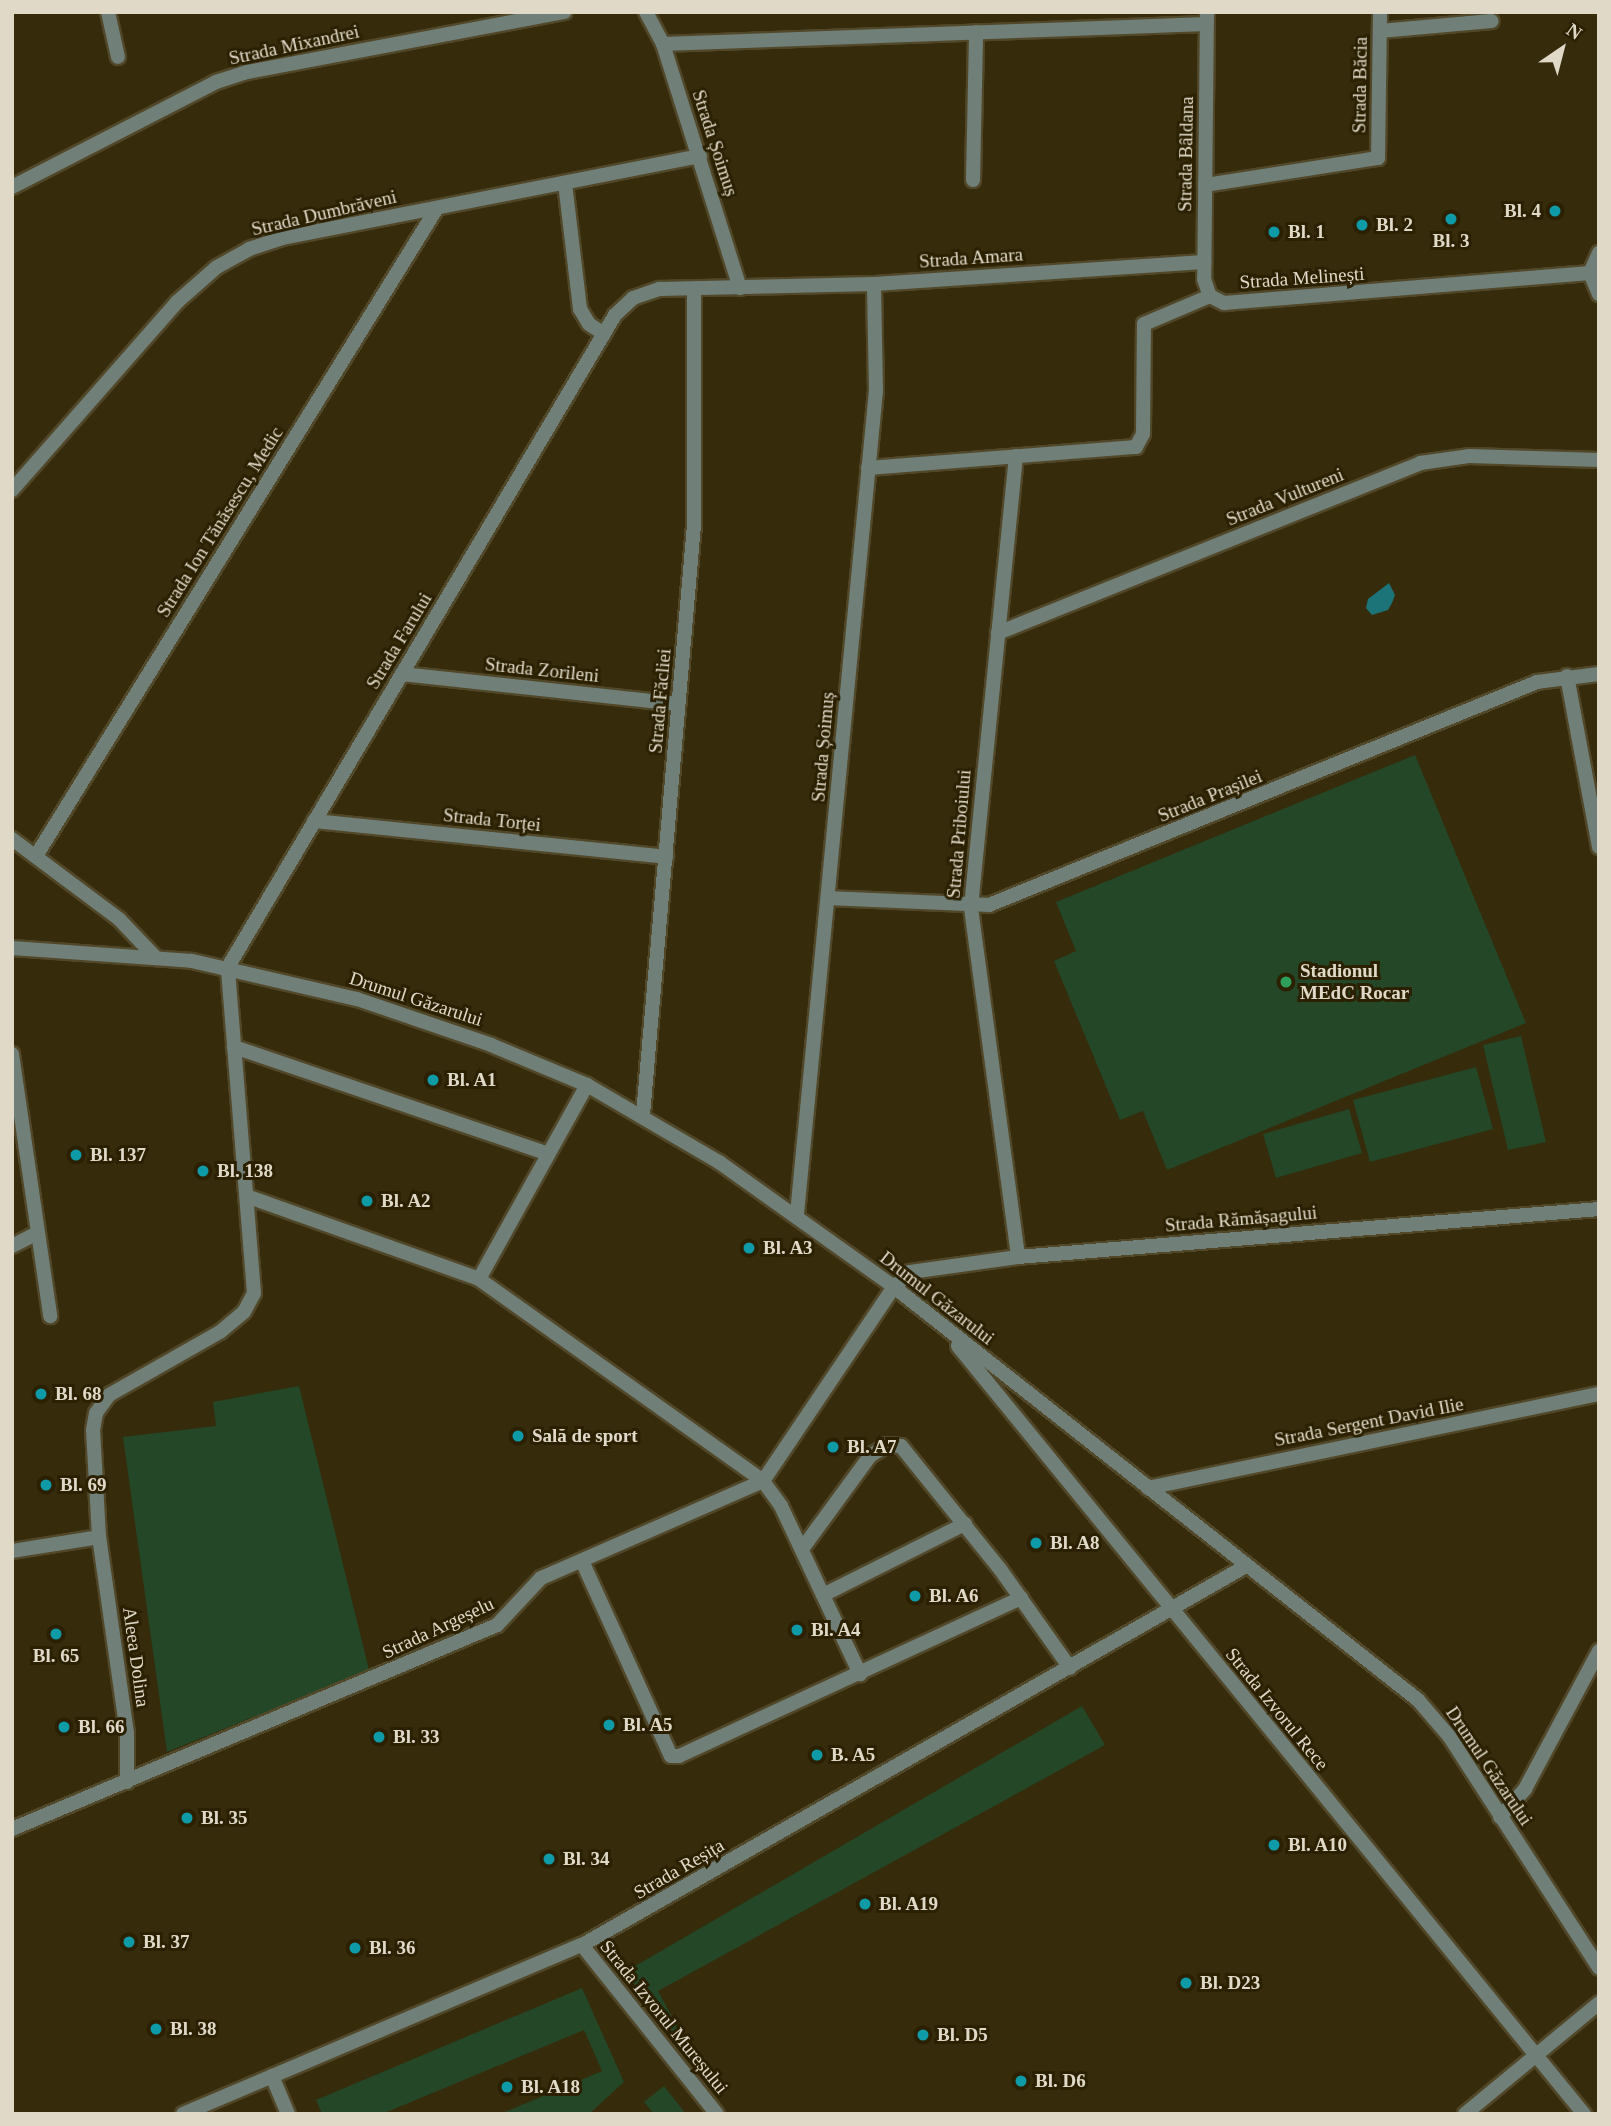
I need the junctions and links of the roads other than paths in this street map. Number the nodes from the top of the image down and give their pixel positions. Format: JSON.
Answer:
{"nodes":[{"id":1,"x":108,"y":12,"type":"edge"},
{"id":2,"x":564,"y":12,"type":"edge"},
{"id":3,"x":646,"y":12,"type":"edge"},
{"id":4,"x":1380,"y":12,"type":"edge"},
{"id":5,"x":1207,"y":18,"type":"edge"},
{"id":6,"x":1492,"y":21,"type":"dead end"},
{"id":7,"x":1380,"y":31,"type":"junction"},
{"id":8,"x":976,"y":32,"type":"junction"},
{"id":9,"x":663,"y":44,"type":"junction"},
{"id":10,"x":118,"y":57,"type":"dead end"},
{"id":11,"x":700,"y":156,"type":"junction"},
{"id":12,"x":973,"y":180,"type":"dead end"},
{"id":13,"x":565,"y":183,"type":"junction"},
{"id":14,"x":1205,"y":184,"type":"junction"},
{"id":15,"x":12,"y":187,"type":"edge"},
{"id":16,"x":437,"y":208,"type":"junction"},
{"id":17,"x":1599,"y":253,"type":"edge"},
{"id":18,"x":1204,"y":262,"type":"junction"},
{"id":19,"x":1590,"y":273,"type":"junction"},
{"id":20,"x":874,"y":284,"type":"junction"},
{"id":21,"x":740,"y":288,"type":"junction"},
{"id":22,"x":694,"y":289,"type":"junction"},
{"id":23,"x":1599,"y":294,"type":"edge"},
{"id":24,"x":1210,"y":296,"type":"junction"},
{"id":25,"x":604,"y":334,"type":"junction"},
{"id":26,"x":1016,"y":456,"type":"junction"},
{"id":27,"x":1599,"y":460,"type":"edge"},
{"id":28,"x":869,"y":468,"type":"junction"},
{"id":29,"x":12,"y":490,"type":"edge"},
{"id":30,"x":998,"y":634,"type":"junction"},
{"id":31,"x":402,"y":674,"type":"junction"},
{"id":32,"x":1599,"y":674,"type":"edge"},
{"id":33,"x":1567,"y":676,"type":"junction"},
{"id":34,"x":678,"y":704,"type":"junction"},
{"id":35,"x":314,"y":821,"type":"junction"},
{"id":36,"x":12,"y":839,"type":"edge"},
{"id":37,"x":1599,"y":847,"type":"edge"},
{"id":38,"x":36,"y":856,"type":"junction"},
{"id":39,"x":666,"y":857,"type":"junction"},
{"id":40,"x":828,"y":898,"type":"junction"},
{"id":41,"x":971,"y":908,"type":"junction"},
{"id":42,"x":12,"y":948,"type":"edge"},
{"id":43,"x":156,"y":958,"type":"junction"},
{"id":44,"x":228,"y":967,"type":"junction"},
{"id":45,"x":234,"y":1047,"type":"junction"},
{"id":46,"x":12,"y":1054,"type":"edge"},
{"id":47,"x":587,"y":1085,"type":"junction"},
{"id":48,"x":643,"y":1115,"type":"junction"},
{"id":49,"x":548,"y":1154,"type":"junction"},
{"id":50,"x":249,"y":1197,"type":"junction"},
{"id":51,"x":1599,"y":1209,"type":"edge"},
{"id":52,"x":797,"y":1213,"type":"junction"},
{"id":53,"x":37,"y":1233,"type":"junction"},
{"id":54,"x":12,"y":1246,"type":"edge"},
{"id":55,"x":1018,"y":1257,"type":"junction"},
{"id":56,"x":479,"y":1279,"type":"junction"},
{"id":57,"x":894,"y":1287,"type":"junction"},
{"id":58,"x":50,"y":1316,"type":"dead end"},
{"id":59,"x":942,"y":1326,"type":"junction"},
{"id":60,"x":1599,"y":1394,"type":"edge"},
{"id":61,"x":763,"y":1481,"type":"junction"},
{"id":62,"x":1148,"y":1488,"type":"junction"},
{"id":63,"x":965,"y":1524,"type":"junction"},
{"id":64,"x":99,"y":1537,"type":"junction"},
{"id":65,"x":802,"y":1549,"type":"junction"},
{"id":66,"x":12,"y":1551,"type":"edge"},
{"id":67,"x":583,"y":1561,"type":"junction"},
{"id":68,"x":1246,"y":1566,"type":"junction"},
{"id":69,"x":823,"y":1595,"type":"junction"},
{"id":70,"x":1021,"y":1598,"type":"junction"},
{"id":71,"x":1171,"y":1610,"type":"junction"},
{"id":72,"x":1599,"y":1651,"type":"edge"},
{"id":73,"x":1070,"y":1668,"type":"junction"},
{"id":74,"x":860,"y":1674,"type":"junction"},
{"id":75,"x":127,"y":1782,"type":"junction"},
{"id":76,"x":1500,"y":1816,"type":"junction"},
{"id":77,"x":12,"y":1829,"type":"edge"},
{"id":78,"x":582,"y":1945,"type":"junction"},
{"id":79,"x":1599,"y":1968,"type":"edge"},
{"id":80,"x":1599,"y":2003,"type":"edge"},
{"id":81,"x":1536,"y":2055,"type":"junction"},
{"id":82,"x":272,"y":2076,"type":"junction"},
{"id":83,"x":183,"y":2114,"type":"edge"},
{"id":84,"x":288,"y":2114,"type":"edge"},
{"id":85,"x":717,"y":2114,"type":"edge"},
{"id":86,"x":1465,"y":2114,"type":"edge"},
{"id":87,"x":1584,"y":2114,"type":"edge"}],
"edges":[{"from":1,"to":10,"type":"street"},
{"from":2,"to":15,"type":"street","name":"Strada Mixandrei"},
{"from":3,"to":9,"type":"street","name":"Strada Șoimuș"},
{"from":4,"to":7,"type":"street","name":"Strada Băcia"},
{"from":5,"to":8,"type":"street"},
{"from":5,"to":14,"type":"street","name":"Strada Bâldana"},
{"from":6,"to":7,"type":"street"},
{"from":7,"to":14,"type":"street","name":"Strada Băcia"},
{"from":8,"to":9,"type":"street"},
{"from":8,"to":12,"type":"street"},
{"from":9,"to":11,"type":"street","name":"Strada Șoimuș"},
{"from":11,"to":13,"type":"street","name":"Strada Dumbrăveni"},
{"from":11,"to":21,"type":"street","name":"Strada Șoimuș"},
{"from":13,"to":16,"type":"street","name":"Strada Dumbrăveni"},
{"from":13,"to":25,"type":"street"},
{"from":14,"to":18,"type":"street","name":"Strada Bâldana"},
{"from":16,"to":29,"type":"street","name":"Strada Dumbrăveni"},
{"from":16,"to":38,"type":"street","name":"Strada Ion Tănăsescu, Medic"},
{"from":17,"to":19,"type":"street"},
{"from":18,"to":20,"type":"street","name":"Strada Amara"},
{"from":18,"to":24,"type":"street","name":"Strada Bâldana"},
{"from":19,"to":23,"type":"street"},
{"from":19,"to":24,"type":"street","name":"Strada Melinești"},
{"from":20,"to":21,"type":"street","name":"Strada Amara"},
{"from":20,"to":28,"type":"street","name":"Strada Șoimuș"},
{"from":21,"to":22,"type":"street","name":"Strada Farului"},
{"from":22,"to":25,"type":"street","name":"Strada Farului"},
{"from":22,"to":34,"type":"street","name":"Strada Făcliei"},
{"from":24,"to":26,"type":"street"},
{"from":25,"to":31,"type":"street","name":"Strada Farului"},
{"from":26,"to":28,"type":"street"},
{"from":26,"to":30,"type":"street","name":"Strada Priboiului"},
{"from":27,"to":30,"type":"street","name":"Strada Vultureni"},
{"from":28,"to":40,"type":"street","name":"Strada Șoimuș"},
{"from":30,"to":41,"type":"street","name":"Strada Priboiului"},
{"from":31,"to":34,"type":"street","name":"Strada Zorileni"},
{"from":31,"to":35,"type":"street","name":"Strada Farului"},
{"from":32,"to":33,"type":"street","name":"Strada Prașilei"},
{"from":33,"to":37,"type":"street"},
{"from":33,"to":41,"type":"street","name":"Strada Prașilei"},
{"from":34,"to":39,"type":"street","name":"Strada Făcliei"},
{"from":35,"to":39,"type":"street","name":"Strada Torței"},
{"from":35,"to":44,"type":"street","name":"Strada Farului"},
{"from":36,"to":38,"type":"street"},
{"from":38,"to":43,"type":"street"},
{"from":39,"to":48,"type":"street","name":"Strada Făcliei"},
{"from":40,"to":41,"type":"street","name":"Strada Prașilei"},
{"from":40,"to":52,"type":"street","name":"Strada Șoimuș"},
{"from":41,"to":55,"type":"street","name":"Strada Priboiului"},
{"from":42,"to":43,"type":"street","name":"Drumul Găzarului"},
{"from":43,"to":44,"type":"street","name":"Drumul Găzarului"},
{"from":44,"to":45,"type":"street"},
{"from":44,"to":47,"type":"street","name":"Drumul Găzarului"},
{"from":45,"to":49,"type":"street"},
{"from":45,"to":50,"type":"street"},
{"from":46,"to":53,"type":"street"},
{"from":47,"to":48,"type":"street","name":"Drumul Găzarului"},
{"from":47,"to":49,"type":"street"},
{"from":48,"to":52,"type":"street","name":"Drumul Găzarului"},
{"from":49,"to":56,"type":"street"},
{"from":50,"to":56,"type":"street"},
{"from":50,"to":64,"type":"street","name":"Aleea Dolina"},
{"from":51,"to":55,"type":"street","name":"Strada Rămășagului"},
{"from":52,"to":57,"type":"street","name":"Drumul Găzarului"},
{"from":53,"to":54,"type":"street"},
{"from":53,"to":58,"type":"street"},
{"from":55,"to":57,"type":"street","name":"Strada Rămășagului"},
{"from":56,"to":61,"type":"street"},
{"from":57,"to":59,"type":"street","name":"Drumul Găzarului"},
{"from":57,"to":61,"type":"street"},
{"from":59,"to":62,"type":"street","name":"Drumul Găzarului"},
{"from":59,"to":71,"type":"street","name":"Strada Izvorul Rece"},
{"from":60,"to":62,"type":"street","name":"Strada Sergent David Ilie"},
{"from":61,"to":65,"type":"street"},
{"from":61,"to":67,"type":"street","name":"Strada Argeșelu"},
{"from":62,"to":68,"type":"street","name":"Drumul Găzarului"},
{"from":63,"to":65,"type":"street"},
{"from":63,"to":69,"type":"street"},
{"from":63,"to":70,"type":"street"},
{"from":64,"to":66,"type":"street"},
{"from":64,"to":75,"type":"street","name":"Aleea Dolina"},
{"from":65,"to":69,"type":"street"},
{"from":67,"to":74,"type":"street"},
{"from":67,"to":75,"type":"street","name":"Strada Argeșelu"},
{"from":68,"to":71,"type":"street"},
{"from":68,"to":76,"type":"street","name":"Drumul Găzarului"},
{"from":69,"to":74,"type":"street"},
{"from":70,"to":73,"type":"street"},
{"from":70,"to":74,"type":"street"},
{"from":71,"to":73,"type":"street","name":"Strada Reșița"},
{"from":71,"to":81,"type":"street","name":"Strada Izvorul Rece"},
{"from":72,"to":76,"type":"street"},
{"from":73,"to":78,"type":"street","name":"Strada Reșița"},
{"from":75,"to":77,"type":"street","name":"Strada Argeșelu"},
{"from":76,"to":79,"type":"street","name":"Drumul Găzarului"},
{"from":78,"to":82,"type":"street","name":"Strada Reșița"},
{"from":78,"to":85,"type":"street","name":"Strada Izvorul Mureșului"},
{"from":80,"to":81,"type":"street"},
{"from":81,"to":86,"type":"street"},
{"from":81,"to":87,"type":"street","name":"Strada Izvorul Rece"},
{"from":82,"to":83,"type":"street","name":"Strada Reșița"},
{"from":82,"to":84,"type":"street"}]}
